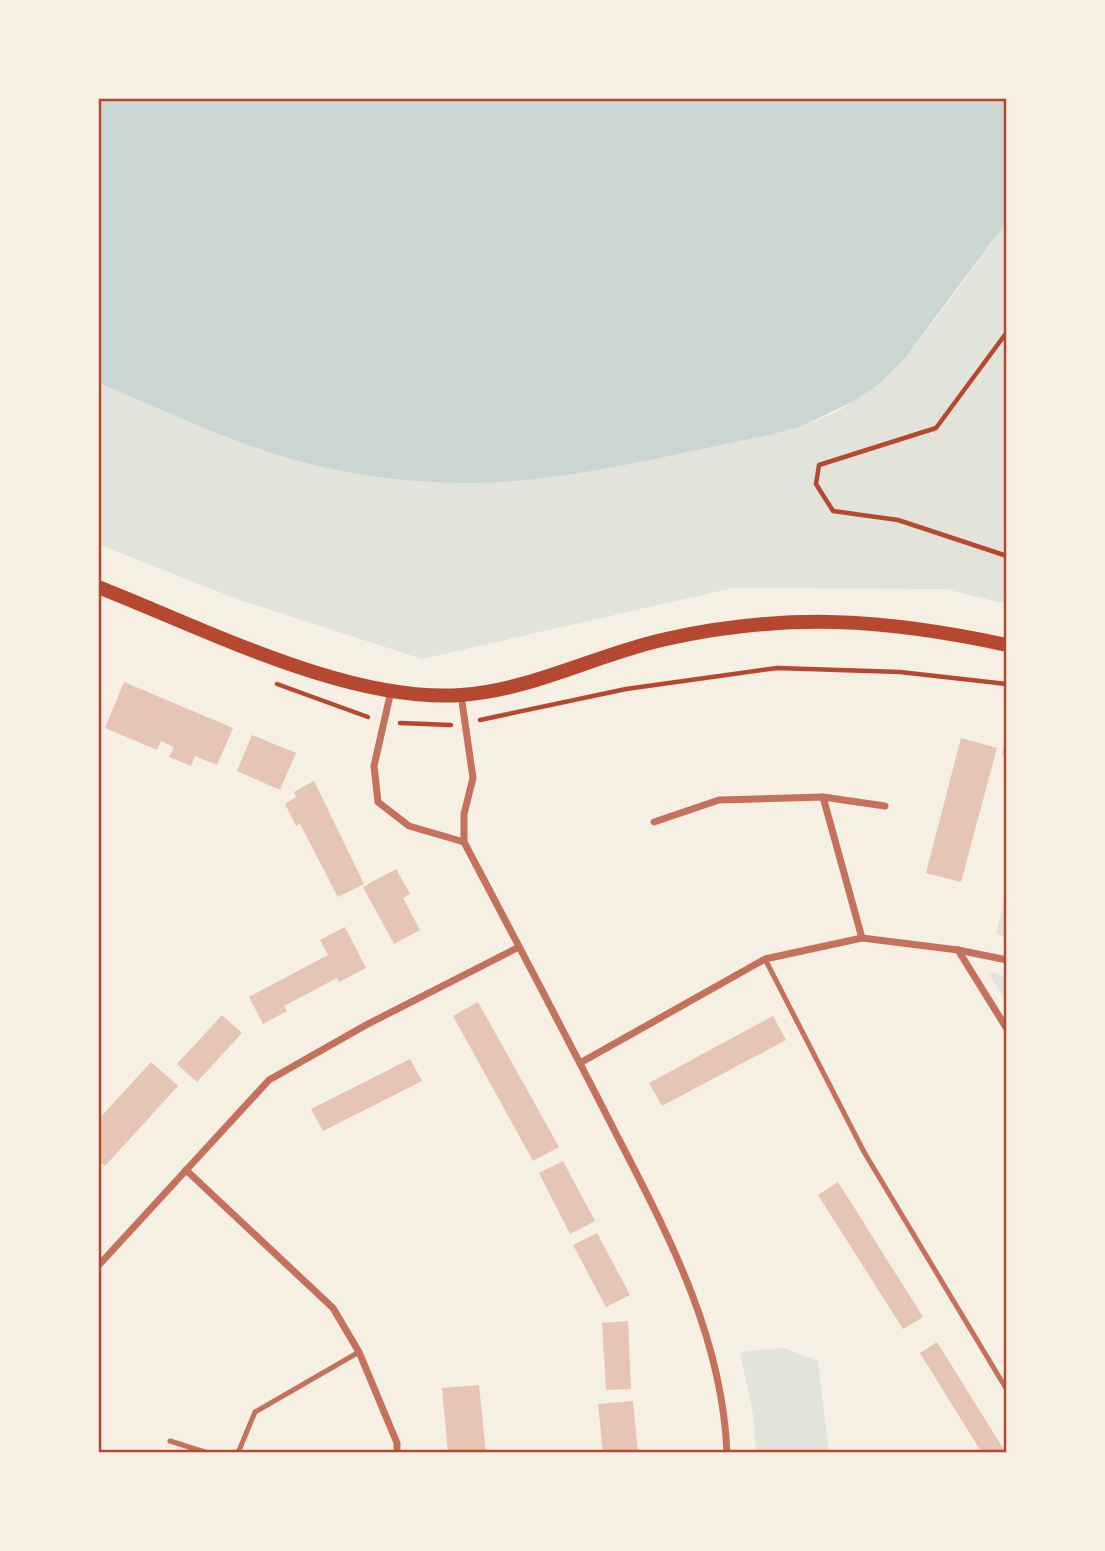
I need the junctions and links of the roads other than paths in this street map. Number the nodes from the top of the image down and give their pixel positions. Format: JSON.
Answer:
{"nodes":[{"id":1,"x":98,"y":587,"type":"edge"},
{"id":2,"x":1007,"y":645,"type":"edge"},
{"id":3,"x":391,"y":691,"type":"junction"},
{"id":4,"x":461,"y":695,"type":"junction"},
{"id":5,"x":823,"y":797,"type":"junction"},
{"id":6,"x":885,"y":806,"type":"dead end"},
{"id":7,"x":654,"y":822,"type":"dead end"},
{"id":8,"x":464,"y":842,"type":"junction"},
{"id":9,"x":862,"y":938,"type":"junction"},
{"id":10,"x":519,"y":947,"type":"junction"},
{"id":11,"x":958,"y":950,"type":"junction"},
{"id":12,"x":765,"y":959,"type":"junction"},
{"id":13,"x":1007,"y":960,"type":"edge"},
{"id":14,"x":1007,"y":1029,"type":"edge"},
{"id":15,"x":580,"y":1063,"type":"junction"},
{"id":16,"x":186,"y":1170,"type":"junction"},
{"id":17,"x":98,"y":1266,"type":"edge"},
{"id":18,"x":359,"y":1353,"type":"junction"},
{"id":19,"x":1007,"y":1390,"type":"edge"},
{"id":20,"x":170,"y":1441,"type":"dead end"},
{"id":21,"x":208,"y":1453,"type":"edge"},
{"id":22,"x":238,"y":1453,"type":"edge"},
{"id":23,"x":397,"y":1453,"type":"edge"},
{"id":24,"x":727,"y":1453,"type":"edge"}],
"edges":[{"from":1,"to":3,"type":"main road"},
{"from":2,"to":4,"type":"main road"},
{"from":3,"to":4,"type":"main road"},
{"from":3,"to":8,"type":"street"},
{"from":4,"to":8,"type":"street"},
{"from":5,"to":6,"type":"street"},
{"from":5,"to":7,"type":"street"},
{"from":5,"to":9,"type":"street"},
{"from":8,"to":10,"type":"street"},
{"from":9,"to":11,"type":"street"},
{"from":9,"to":12,"type":"street"},
{"from":10,"to":15,"type":"street"},
{"from":10,"to":16,"type":"street"},
{"from":11,"to":13,"type":"street"},
{"from":11,"to":14,"type":"street"},
{"from":12,"to":15,"type":"street"},
{"from":12,"to":19,"type":"lane"},
{"from":15,"to":24,"type":"street"},
{"from":16,"to":17,"type":"street"},
{"from":16,"to":18,"type":"street"},
{"from":18,"to":22,"type":"lane"},
{"from":18,"to":23,"type":"street"},
{"from":20,"to":21,"type":"lane"}]}
